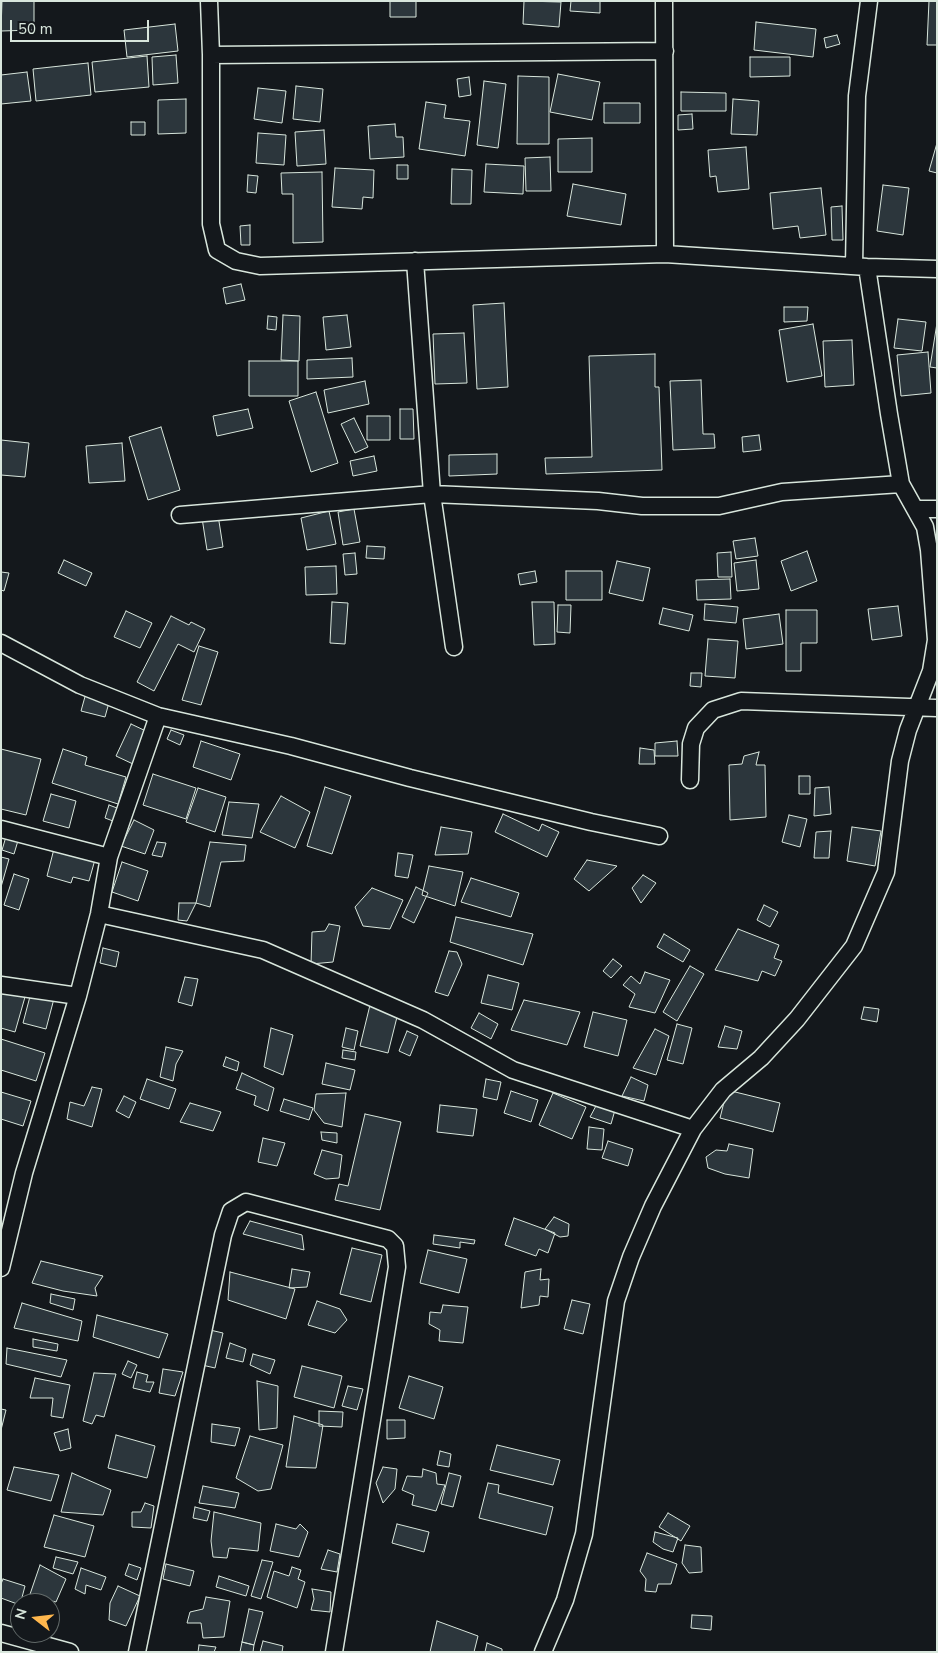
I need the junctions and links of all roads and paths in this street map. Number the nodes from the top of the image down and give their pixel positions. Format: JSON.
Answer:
{"nodes":[{"id":1,"x":209,"y":1,"type":"edge"},
{"id":2,"x":664,"y":1,"type":"edge"},
{"id":3,"x":869,"y":1,"type":"edge"},
{"id":4,"x":665,"y":51,"type":"junction"},
{"id":5,"x":211,"y":55,"type":"junction"},
{"id":6,"x":665,"y":254,"type":"junction"},
{"id":7,"x":415,"y":261,"type":"junction"},
{"id":8,"x":860,"y":266,"type":"junction"},
{"id":9,"x":937,"y":269,"type":"edge"},
{"id":10,"x":902,"y":484,"type":"junction"},
{"id":11,"x":432,"y":494,"type":"junction"},
{"id":12,"x":916,"y":509,"type":"junction"},
{"id":13,"x":937,"y":509,"type":"edge"},
{"id":14,"x":180,"y":515,"type":"dead end"},
{"id":15,"x":1,"y":643,"type":"edge"},
{"id":16,"x":454,"y":647,"type":"dead end"},
{"id":17,"x":918,"y":708,"type":"junction"},
{"id":18,"x":937,"y":708,"type":"edge"},
{"id":19,"x":158,"y":716,"type":"junction"},
{"id":20,"x":690,"y":780,"type":"dead end"},
{"id":21,"x":1,"y":829,"type":"edge"},
{"id":22,"x":659,"y":836,"type":"dead end"},
{"id":23,"x":109,"y":857,"type":"junction"},
{"id":24,"x":99,"y":914,"type":"junction"},
{"id":25,"x":1,"y":985,"type":"edge"},
{"id":26,"x":78,"y":996,"type":"junction"},
{"id":27,"x":693,"y":1129,"type":"junction"},
{"id":28,"x":1,"y":1268,"type":"edge"},
{"id":29,"x":1,"y":1633,"type":"edge"},
{"id":30,"x":70,"y":1652,"type":"edge"},
{"id":31,"x":137,"y":1652,"type":"edge"},
{"id":32,"x":334,"y":1652,"type":"edge"},
{"id":33,"x":543,"y":1652,"type":"edge"}],
"edges":[{"from":1,"to":5,"type":"street"},
{"from":2,"to":4,"type":"street"},
{"from":3,"to":8,"type":"street"},
{"from":4,"to":5,"type":"street"},
{"from":4,"to":6,"type":"street"},
{"from":5,"to":7,"type":"street"},
{"from":6,"to":7,"type":"street"},
{"from":6,"to":8,"type":"street"},
{"from":7,"to":11,"type":"street"},
{"from":8,"to":9,"type":"street"},
{"from":8,"to":10,"type":"street"},
{"from":10,"to":11,"type":"street"},
{"from":10,"to":12,"type":"street"},
{"from":11,"to":14,"type":"street"},
{"from":11,"to":16,"type":"street"},
{"from":12,"to":13,"type":"street"},
{"from":12,"to":17,"type":"street"},
{"from":15,"to":19,"type":"street"},
{"from":17,"to":18,"type":"street"},
{"from":17,"to":20,"type":"street"},
{"from":17,"to":27,"type":"street"},
{"from":19,"to":22,"type":"street"},
{"from":19,"to":23,"type":"street"},
{"from":21,"to":23,"type":"street"},
{"from":23,"to":24,"type":"street"},
{"from":24,"to":26,"type":"street"},
{"from":24,"to":27,"type":"street"},
{"from":25,"to":26,"type":"street"},
{"from":26,"to":28,"type":"street"},
{"from":27,"to":33,"type":"street"},
{"from":29,"to":30,"type":"street"},
{"from":31,"to":32,"type":"street"}]}
